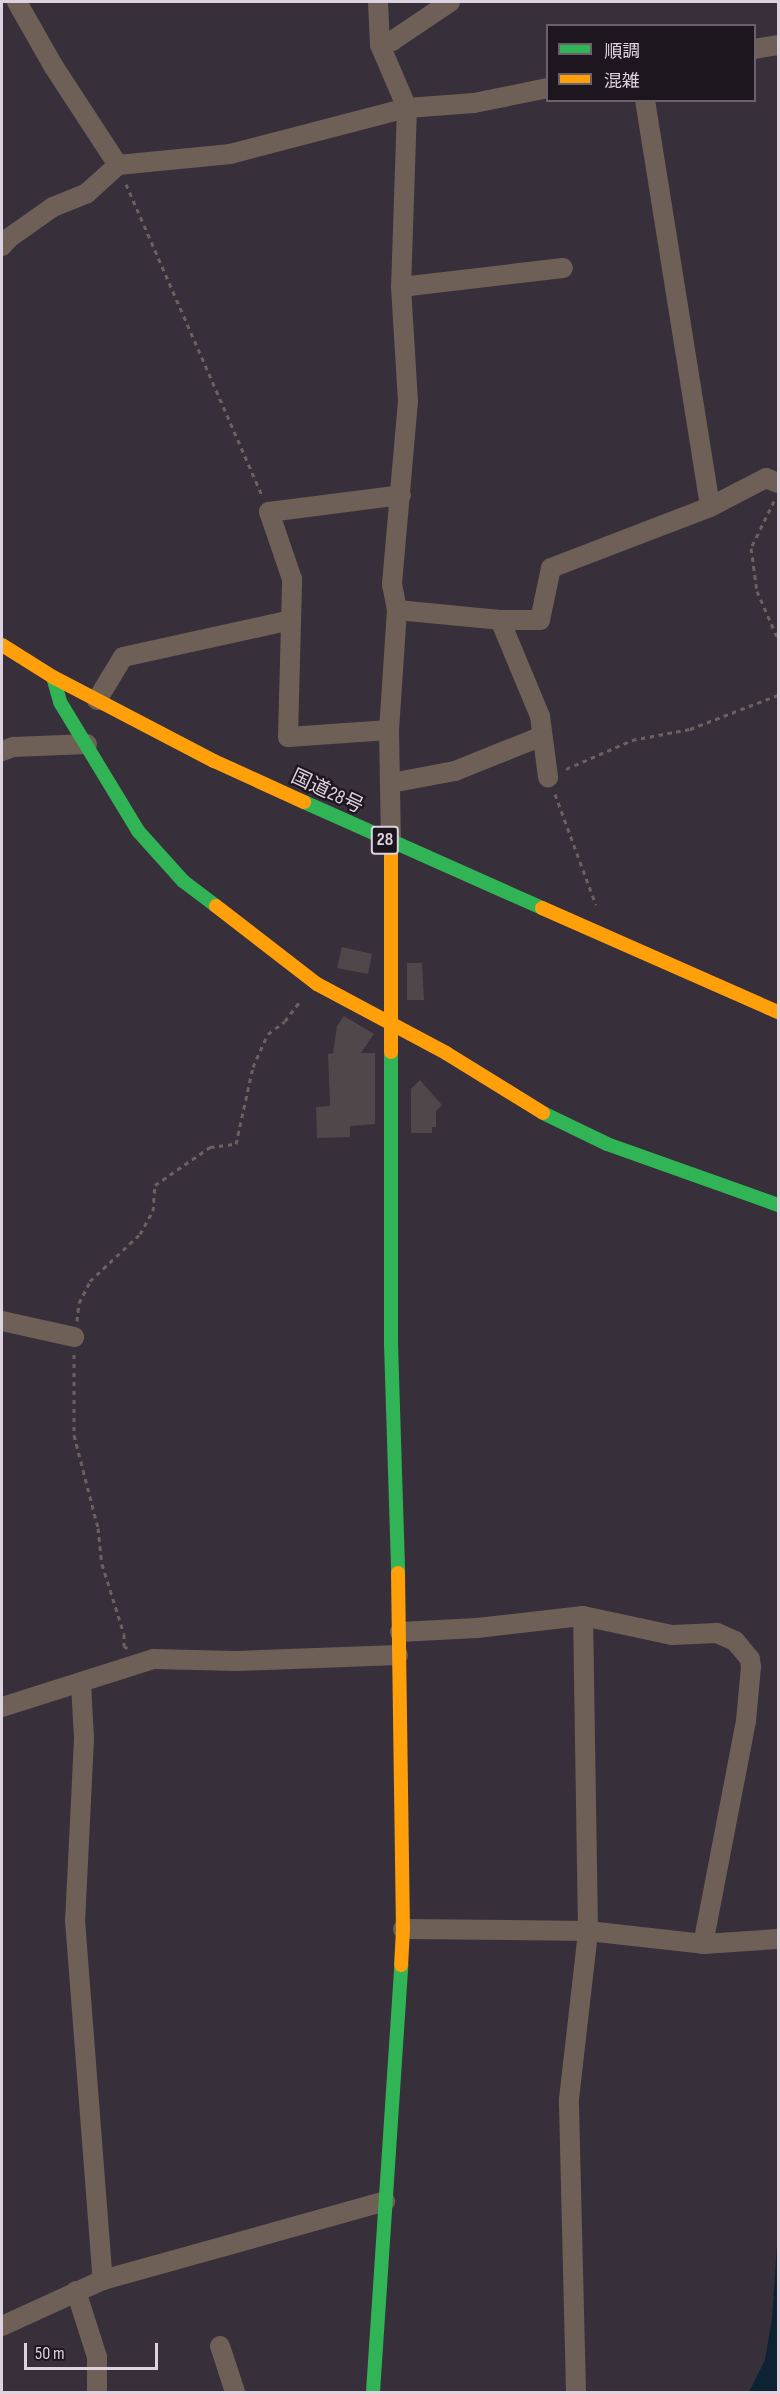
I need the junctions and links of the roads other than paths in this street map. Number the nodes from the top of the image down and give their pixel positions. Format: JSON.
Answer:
{"nodes":[{"id":1,"x":17,"y":2,"type":"edge"},
{"id":2,"x":378,"y":2,"type":"edge"},
{"id":3,"x":450,"y":2,"type":"edge"},
{"id":4,"x":380,"y":45,"type":"junction"},
{"id":5,"x":778,"y":45,"type":"edge"},
{"id":6,"x":756,"y":49,"type":"edge"},
{"id":7,"x":546,"y":88,"type":"edge"},
{"id":8,"x":645,"y":102,"type":"edge"},
{"id":9,"x":407,"y":108,"type":"junction"},
{"id":10,"x":118,"y":165,"type":"junction"},
{"id":11,"x":2,"y":246,"type":"edge"},
{"id":12,"x":563,"y":267,"type":"dead end"},
{"id":13,"x":401,"y":287,"type":"junction"},
{"id":14,"x":778,"y":483,"type":"edge"},
{"id":15,"x":401,"y":495,"type":"junction"},
{"id":16,"x":710,"y":507,"type":"junction"},
{"id":17,"x":396,"y":610,"type":"junction"},
{"id":18,"x":291,"y":620,"type":"junction"},
{"id":19,"x":500,"y":620,"type":"junction"},
{"id":20,"x":2,"y":645,"type":"edge"},
{"id":21,"x":54,"y":677,"type":"junction"},
{"id":22,"x":97,"y":700,"type":"junction"},
{"id":23,"x":389,"y":730,"type":"junction"},
{"id":24,"x":543,"y":736,"type":"junction"},
{"id":25,"x":87,"y":744,"type":"junction"},
{"id":26,"x":2,"y":751,"type":"edge"},
{"id":27,"x":549,"y":777,"type":"road end"},
{"id":28,"x":391,"y":783,"type":"junction"},
{"id":29,"x":391,"y":842,"type":"junction"},
{"id":30,"x":778,"y":1012,"type":"edge"},
{"id":31,"x":389,"y":1023,"type":"junction"},
{"id":32,"x":778,"y":1205,"type":"edge"},
{"id":33,"x":2,"y":1321,"type":"edge"},
{"id":34,"x":74,"y":1337,"type":"road end"},
{"id":35,"x":583,"y":1617,"type":"junction"},
{"id":36,"x":400,"y":1632,"type":"junction"},
{"id":37,"x":398,"y":1655,"type":"junction"},
{"id":38,"x":81,"y":1683,"type":"junction"},
{"id":39,"x":2,"y":1707,"type":"edge"},
{"id":40,"x":403,"y":1929,"type":"junction"},
{"id":41,"x":588,"y":1931,"type":"junction"},
{"id":42,"x":778,"y":1939,"type":"edge"},
{"id":43,"x":703,"y":1944,"type":"junction"},
{"id":44,"x":385,"y":2201,"type":"junction"},
{"id":45,"x":103,"y":2280,"type":"junction"},
{"id":46,"x":76,"y":2291,"type":"junction"},
{"id":47,"x":2,"y":2326,"type":"edge"},
{"id":48,"x":220,"y":2346,"type":"dead end"},
{"id":49,"x":97,"y":2392,"type":"edge"},
{"id":50,"x":236,"y":2392,"type":"edge"},
{"id":51,"x":373,"y":2392,"type":"edge"},
{"id":52,"x":576,"y":2392,"type":"edge"}],
"edges":[{"from":1,"to":10,"type":"street"},
{"from":2,"to":4,"type":"street"},
{"from":3,"to":4,"type":"street"},
{"from":4,"to":9,"type":"street"},
{"from":5,"to":6,"type":"street"},
{"from":7,"to":9,"type":"street"},
{"from":8,"to":16,"type":"street"},
{"from":9,"to":10,"type":"street"},
{"from":9,"to":13,"type":"street"},
{"from":10,"to":11,"type":"street"},
{"from":12,"to":13,"type":"street"},
{"from":13,"to":15,"type":"street"},
{"from":14,"to":16,"type":"street"},
{"from":15,"to":17,"type":"street"},
{"from":15,"to":18,"type":"street"},
{"from":16,"to":19,"type":"street"},
{"from":17,"to":19,"type":"street"},
{"from":17,"to":23,"type":"street"},
{"from":18,"to":22,"type":"street"},
{"from":18,"to":23,"type":"street"},
{"from":19,"to":24,"type":"street"},
{"from":20,"to":21,"type":"main road","name":"国道28号","number":"28"},
{"from":21,"to":22,"type":"main road","name":"国道28号","number":"28"},
{"from":21,"to":25,"type":"main road"},
{"from":22,"to":29,"type":"main road","name":"国道28号","number":"28"},
{"from":23,"to":28,"type":"street"},
{"from":24,"to":27,"type":"street"},
{"from":24,"to":28,"type":"street"},
{"from":25,"to":26,"type":"street"},
{"from":25,"to":31,"type":"main road"},
{"from":28,"to":29,"type":"street"},
{"from":29,"to":30,"type":"main road","name":"国道28号","number":"28"},
{"from":29,"to":31,"type":"main road"},
{"from":31,"to":32,"type":"main road"},
{"from":31,"to":36,"type":"main road"},
{"from":33,"to":34,"type":"street"},
{"from":35,"to":36,"type":"street"},
{"from":35,"to":41,"type":"street"},
{"from":35,"to":43,"type":"street"},
{"from":36,"to":37,"type":"main road"},
{"from":37,"to":38,"type":"street"},
{"from":37,"to":40,"type":"main road"},
{"from":38,"to":39,"type":"street"},
{"from":38,"to":45,"type":"street"},
{"from":40,"to":41,"type":"street"},
{"from":40,"to":44,"type":"main road"},
{"from":41,"to":43,"type":"street"},
{"from":41,"to":52,"type":"street"},
{"from":42,"to":43,"type":"street"},
{"from":44,"to":45,"type":"street"},
{"from":44,"to":51,"type":"main road"},
{"from":45,"to":46,"type":"street"},
{"from":46,"to":47,"type":"street"},
{"from":46,"to":49,"type":"street"},
{"from":48,"to":50,"type":"street"}]}
